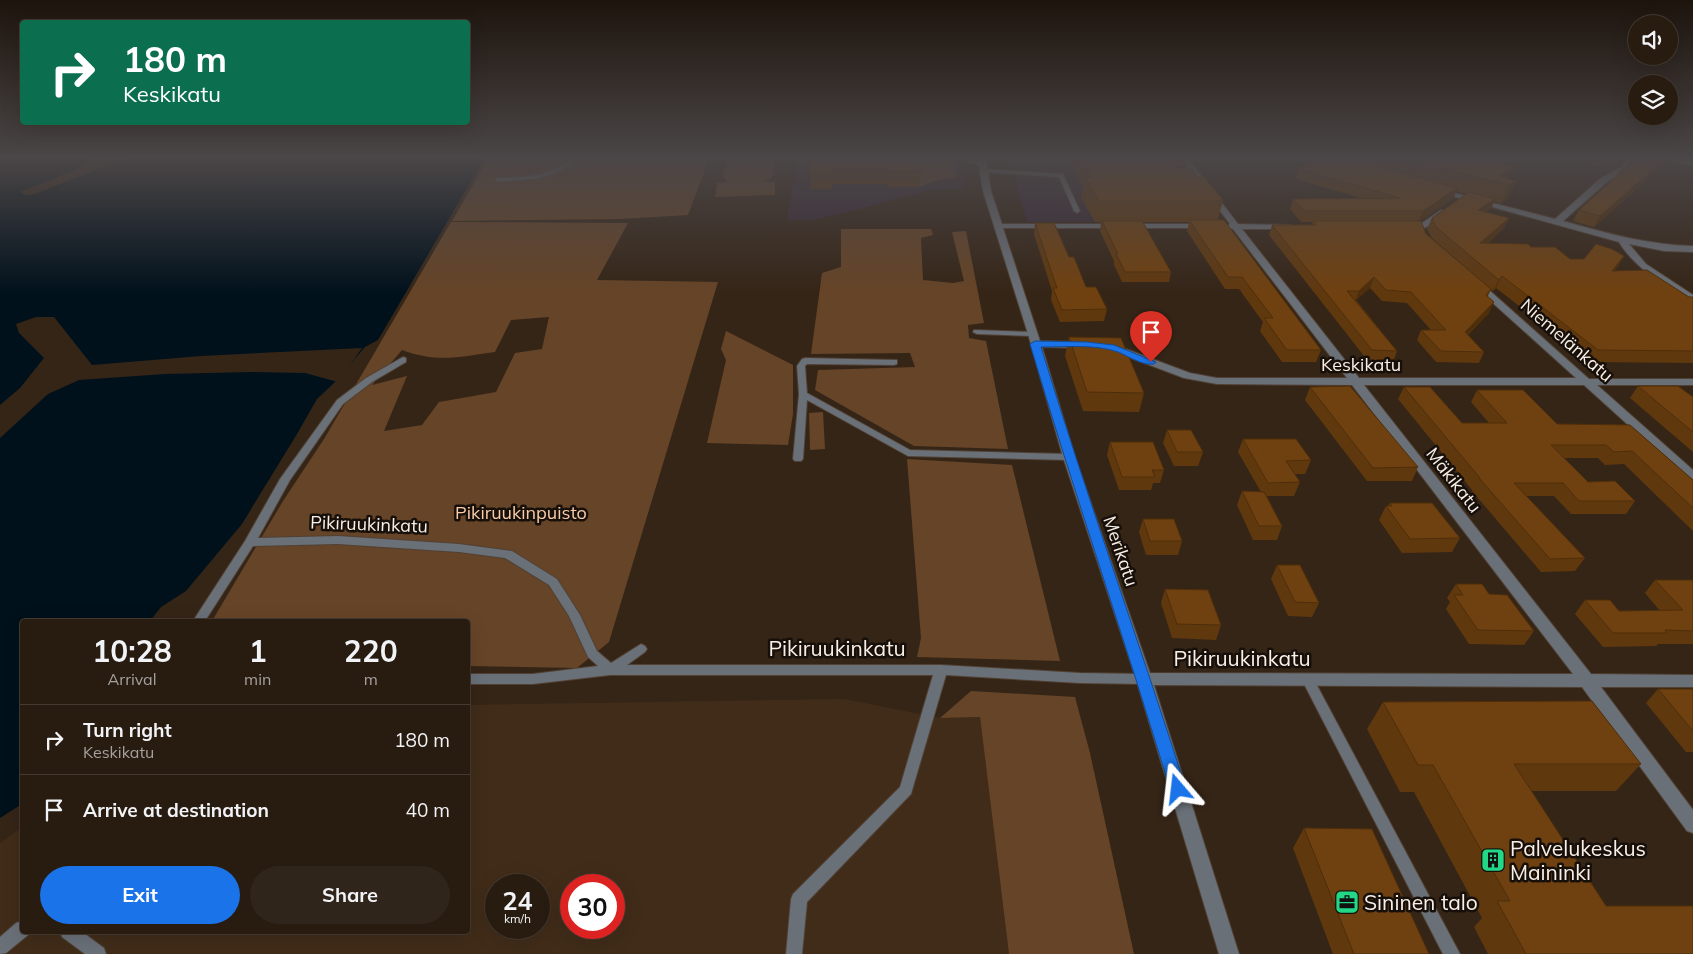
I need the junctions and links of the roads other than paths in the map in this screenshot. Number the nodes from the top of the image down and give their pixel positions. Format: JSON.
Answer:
{"nodes":[{"id":1,"x":992,"y":204,"type":"edge"},
{"id":2,"x":1075,"y":204,"type":"edge"},
{"id":3,"x":1219,"y":204,"type":"edge"},
{"id":4,"x":1454,"y":204,"type":"edge"},
{"id":5,"x":1488,"y":204,"type":"edge"},
{"id":6,"x":1578,"y":204,"type":"edge"},
{"id":7,"x":1078,"y":211,"type":"dead end"},
{"id":8,"x":1557,"y":222,"type":"junction"},
{"id":9,"x":998,"y":226,"type":"junction"},
{"id":10,"x":1237,"y":226,"type":"junction"},
{"id":11,"x":1295,"y":226,"type":"edge"},
{"id":12,"x":1392,"y":227,"type":"edge"},
{"id":13,"x":1422,"y":227,"type":"junction"},
{"id":14,"x":1426,"y":240,"type":"edge"},
{"id":15,"x":1624,"y":240,"type":"junction"},
{"id":16,"x":1693,"y":249,"type":"edge"},
{"id":17,"x":1470,"y":279,"type":"edge"},
{"id":18,"x":1693,"y":299,"type":"edge"},
{"id":19,"x":977,"y":332,"type":"dead end"},
{"id":20,"x":1034,"y":339,"type":"junction"},
{"id":21,"x":403,"y":360,"type":"dead end"},
{"id":22,"x":894,"y":362,"type":"dead end"},
{"id":23,"x":1355,"y":382,"type":"junction"},
{"id":24,"x":1588,"y":382,"type":"junction"},
{"id":25,"x":1693,"y":382,"type":"edge"},
{"id":26,"x":802,"y":394,"type":"junction"},
{"id":27,"x":1069,"y":457,"type":"junction"},
{"id":28,"x":798,"y":459,"type":"dead end"},
{"id":29,"x":1693,"y":477,"type":"edge"},
{"id":30,"x":250,"y":542,"type":"junction"},
{"id":31,"x":200,"y":619,"type":"edge"},
{"id":32,"x":641,"y":649,"type":"dead end"},
{"id":33,"x":610,"y":670,"type":"junction"},
{"id":34,"x":940,"y":670,"type":"junction"},
{"id":35,"x":470,"y":679,"type":"edge"},
{"id":36,"x":1144,"y":679,"type":"junction"},
{"id":37,"x":1308,"y":680,"type":"junction"},
{"id":38,"x":1587,"y":680,"type":"junction"},
{"id":39,"x":1693,"y":681,"type":"edge"},
{"id":40,"x":1693,"y":825,"type":"edge"},
{"id":41,"x":20,"y":931,"type":"edge"},
{"id":42,"x":72,"y":934,"type":"edge"},
{"id":43,"x":0,"y":947,"type":"edge"},
{"id":44,"x":98,"y":954,"type":"edge"},
{"id":45,"x":794,"y":954,"type":"edge"},
{"id":46,"x":1229,"y":954,"type":"edge"},
{"id":47,"x":1452,"y":954,"type":"edge"}],
"edges":[{"from":1,"to":9,"type":"street","name":"Merikatu"},
{"from":2,"to":7,"type":"lane"},
{"from":3,"to":10,"type":"street","name":"Mäkikatu"},
{"from":4,"to":13,"type":"street"},
{"from":5,"to":8,"type":"street"},
{"from":6,"to":8,"type":"street"},
{"from":8,"to":15,"type":"street"},
{"from":9,"to":10,"type":"street"},
{"from":9,"to":20,"type":"street","name":"Merikatu"},
{"from":10,"to":11,"type":"street"},
{"from":10,"to":23,"type":"street","name":"Mäkikatu"},
{"from":12,"to":13,"type":"street"},
{"from":13,"to":14,"type":"street"},
{"from":15,"to":16,"type":"street"},
{"from":15,"to":18,"type":"street"},
{"from":17,"to":24,"type":"street","name":"Niemelänkatu"},
{"from":19,"to":20,"type":"lane"},
{"from":20,"to":23,"type":"street","name":"Keskikatu"},
{"from":20,"to":27,"type":"street","name":"Merikatu"},
{"from":21,"to":30,"type":"lane"},
{"from":22,"to":26,"type":"lane"},
{"from":23,"to":24,"type":"street","name":"Keskikatu"},
{"from":23,"to":38,"type":"street","name":"Mäkikatu"},
{"from":24,"to":25,"type":"street","name":"Keskikatu"},
{"from":24,"to":29,"type":"street","name":"Niemelänkatu"},
{"from":26,"to":27,"type":"lane"},
{"from":26,"to":28,"type":"lane"},
{"from":27,"to":36,"type":"street","name":"Merikatu"},
{"from":30,"to":31,"type":"lane"},
{"from":30,"to":33,"type":"lane","name":"Pikiruukinkatu"},
{"from":32,"to":33,"type":"lane"},
{"from":33,"to":34,"type":"lane","name":"Pikiruukinkatu"},
{"from":33,"to":35,"type":"lane","name":"Pikiruukinkatu"},
{"from":34,"to":36,"type":"lane","name":"Pikiruukinkatu"},
{"from":34,"to":45,"type":"lane"},
{"from":36,"to":37,"type":"street","name":"Pikiruukinkatu"},
{"from":36,"to":46,"type":"street","name":"Merikatu"},
{"from":37,"to":38,"type":"street","name":"Pikiruukinkatu"},
{"from":37,"to":47,"type":"lane"},
{"from":38,"to":39,"type":"street","name":"Pikiruukinkatu"},
{"from":38,"to":40,"type":"street","name":"Mäkikatu"},
{"from":41,"to":43,"type":"lane"},
{"from":42,"to":44,"type":"lane"}]}
